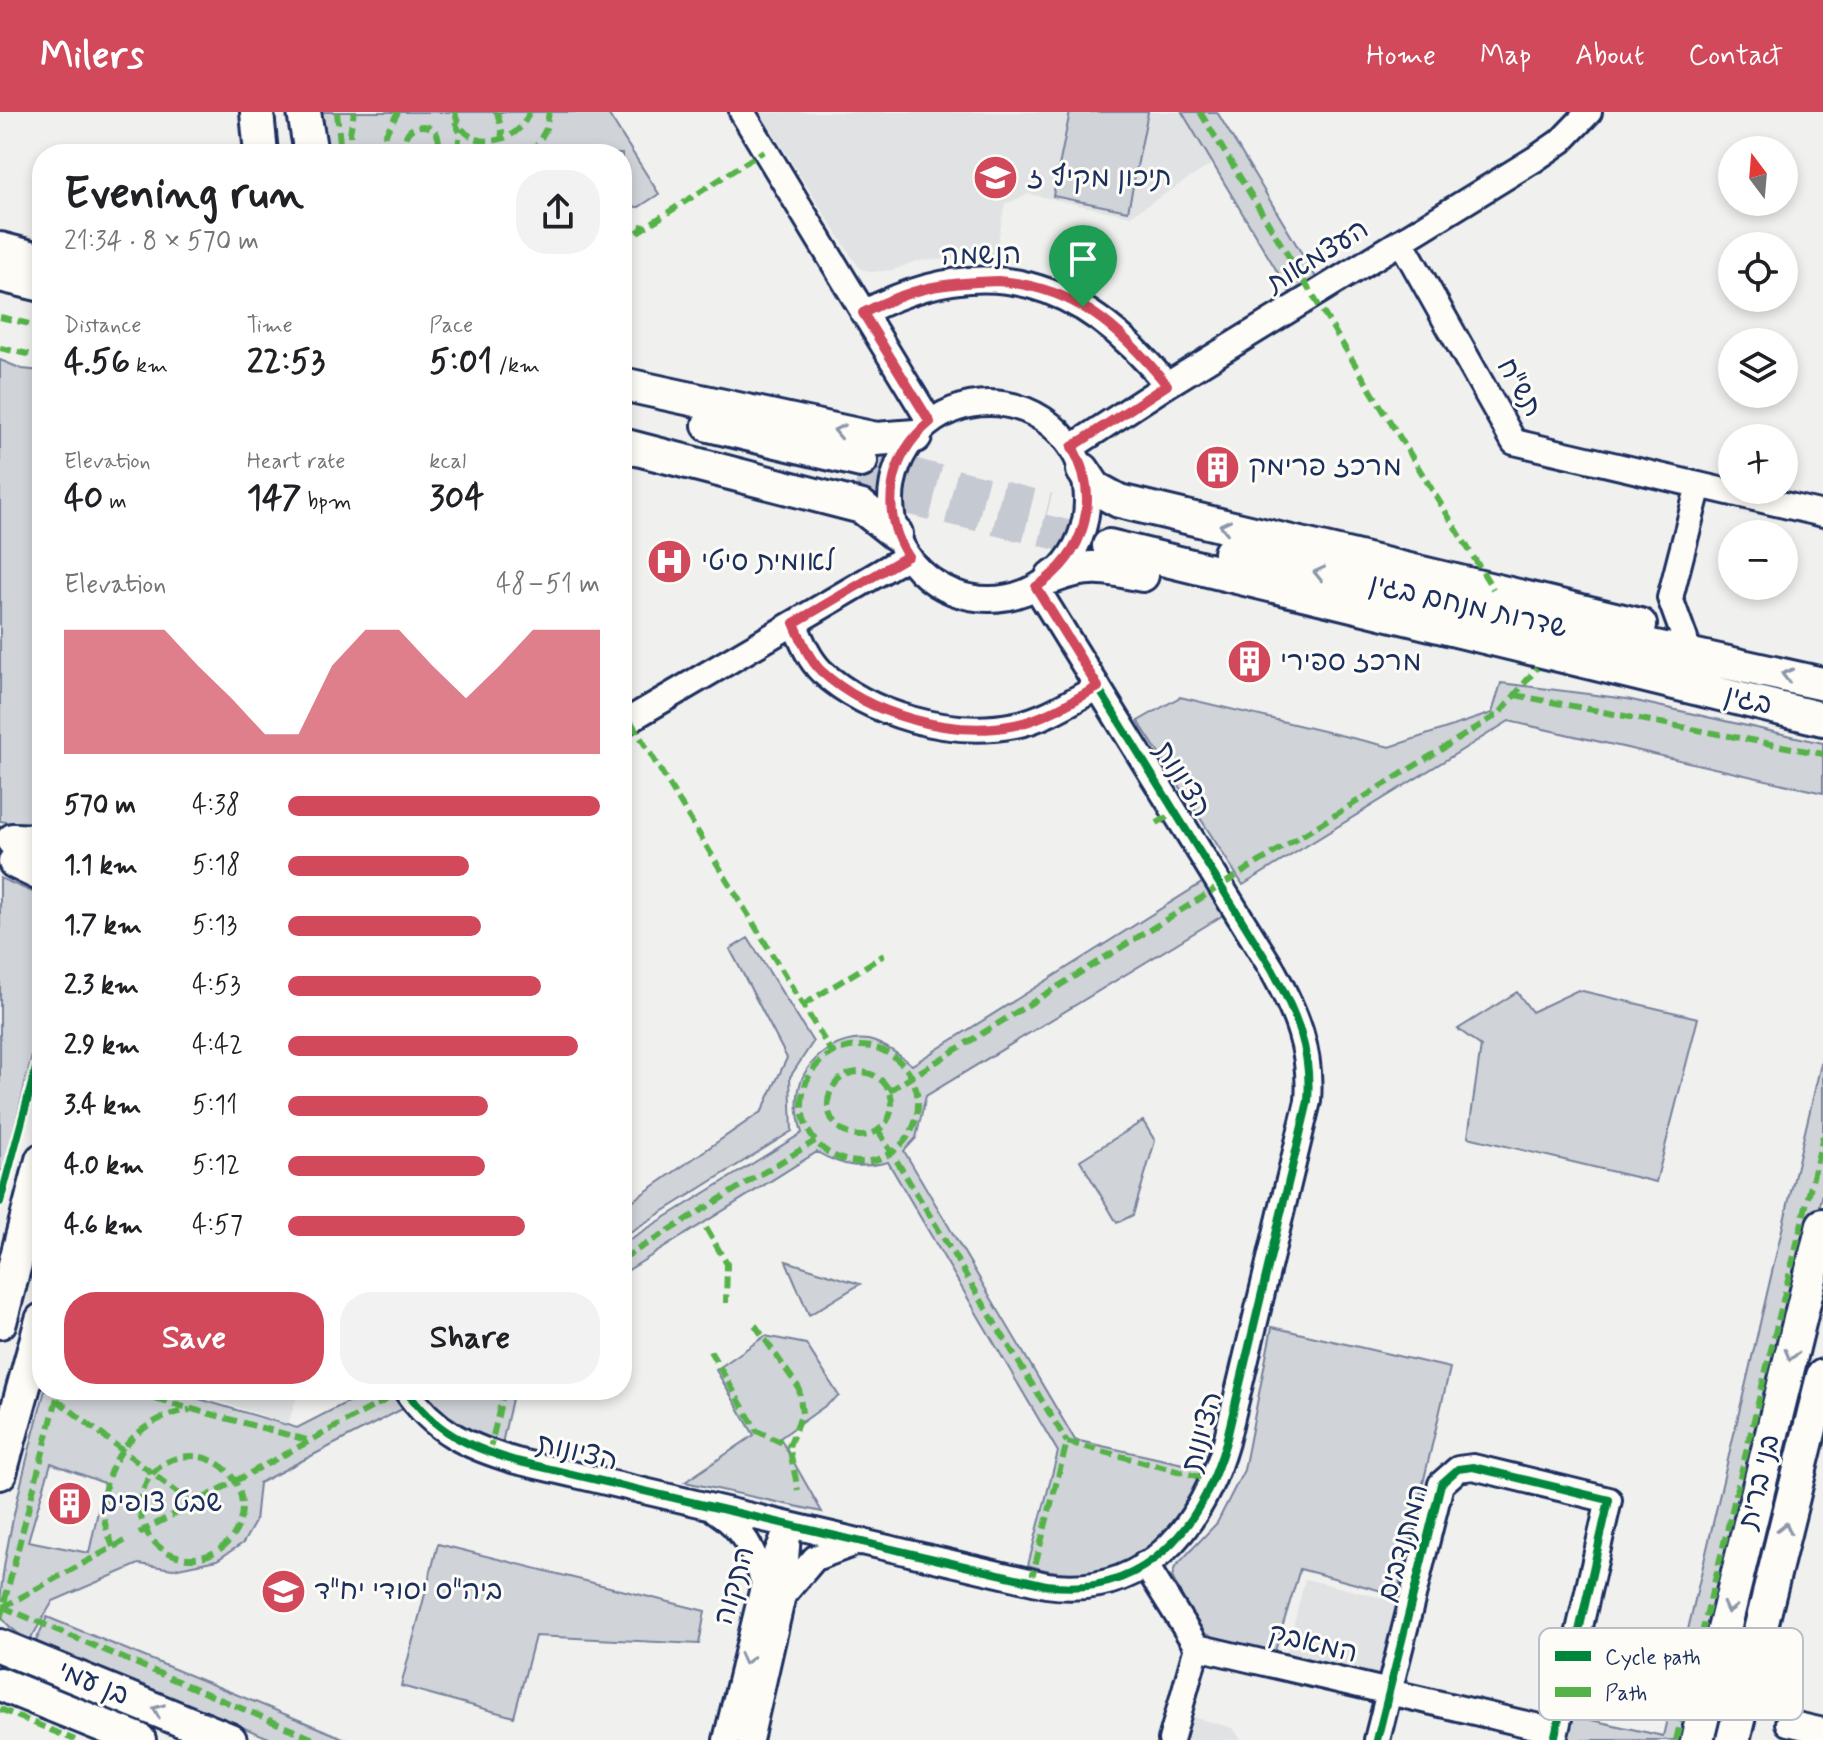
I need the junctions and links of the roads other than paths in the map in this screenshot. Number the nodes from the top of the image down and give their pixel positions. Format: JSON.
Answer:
{"nodes":[{"id":1,"x":257,"y":112,"type":"edge"},
{"id":2,"x":304,"y":112,"type":"edge"},
{"id":3,"x":742,"y":112,"type":"edge"},
{"id":4,"x":1589,"y":112,"type":"edge"},
{"id":5,"x":260,"y":144,"type":"edge"},
{"id":6,"x":309,"y":144,"type":"edge"},
{"id":7,"x":1401,"y":241,"type":"junction"},
{"id":8,"x":0,"y":249,"type":"edge"},
{"id":9,"x":32,"y":257,"type":"edge"},
{"id":10,"x":0,"y":275,"type":"edge"},
{"id":11,"x":32,"y":283,"type":"edge"},
{"id":12,"x":863,"y":313,"type":"junction"},
{"id":13,"x":1167,"y":385,"type":"junction"},
{"id":14,"x":632,"y":386,"type":"edge"},
{"id":15,"x":632,"y":407,"type":"edge"},
{"id":16,"x":923,"y":429,"type":"junction"},
{"id":17,"x":632,"y":431,"type":"edge"},
{"id":18,"x":632,"y":448,"type":"edge"},
{"id":19,"x":1078,"y":458,"type":"junction"},
{"id":20,"x":1699,"y":485,"type":"junction"},
{"id":21,"x":1823,"y":514,"type":"edge"},
{"id":22,"x":902,"y":545,"type":"junction"},
{"id":23,"x":1044,"y":582,"type":"junction"},
{"id":24,"x":1670,"y":598,"type":"junction"},
{"id":25,"x":1628,"y":621,"type":"junction"},
{"id":26,"x":794,"y":623,"type":"junction"},
{"id":27,"x":1685,"y":639,"type":"junction"},
{"id":28,"x":1751,"y":667,"type":"junction"},
{"id":29,"x":1673,"y":682,"type":"junction"},
{"id":30,"x":1823,"y":684,"type":"edge"},
{"id":31,"x":1098,"y":687,"type":"junction"},
{"id":32,"x":632,"y":718,"type":"edge"},
{"id":33,"x":1823,"y":719,"type":"edge"},
{"id":34,"x":32,"y":1199,"type":"edge"},
{"id":35,"x":1823,"y":1225,"type":"edge"},
{"id":36,"x":0,"y":1322,"type":"edge"},
{"id":37,"x":32,"y":1356,"type":"edge"},
{"id":38,"x":1823,"y":1376,"type":"edge"},
{"id":39,"x":415,"y":1400,"type":"edge"},
{"id":40,"x":0,"y":1473,"type":"edge"},
{"id":41,"x":708,"y":1506,"type":"junction"},
{"id":42,"x":789,"y":1525,"type":"junction"},
{"id":43,"x":861,"y":1541,"type":"junction"},
{"id":44,"x":1145,"y":1564,"type":"junction"},
{"id":45,"x":774,"y":1589,"type":"junction"},
{"id":46,"x":0,"y":1626,"type":"edge"},
{"id":47,"x":1580,"y":1628,"type":"edge"},
{"id":48,"x":1724,"y":1628,"type":"edge"},
{"id":49,"x":1761,"y":1628,"type":"edge"},
{"id":50,"x":0,"y":1646,"type":"edge"},
{"id":51,"x":1197,"y":1647,"type":"junction"},
{"id":52,"x":41,"y":1663,"type":"junction"},
{"id":53,"x":0,"y":1684,"type":"edge"},
{"id":54,"x":1387,"y":1693,"type":"junction"},
{"id":55,"x":34,"y":1697,"type":"junction"},
{"id":56,"x":0,"y":1698,"type":"edge"},
{"id":57,"x":1702,"y":1720,"type":"edge"},
{"id":58,"x":1738,"y":1720,"type":"edge"},
{"id":59,"x":1788,"y":1723,"type":"dead end"},
{"id":60,"x":1823,"y":1731,"type":"edge"},
{"id":61,"x":1555,"y":1736,"type":"edge"},
{"id":62,"x":139,"y":1740,"type":"edge"},
{"id":63,"x":230,"y":1740,"type":"edge"},
{"id":64,"x":726,"y":1740,"type":"edge"},
{"id":65,"x":750,"y":1740,"type":"edge"},
{"id":66,"x":1171,"y":1740,"type":"edge"},
{"id":67,"x":1377,"y":1740,"type":"edge"},
{"id":68,"x":1697,"y":1740,"type":"edge"},
{"id":69,"x":1733,"y":1740,"type":"edge"}],
"edges":[{"from":1,"to":5,"type":"main road"},
{"from":2,"to":6,"type":"main road"},
{"from":3,"to":12,"type":"street"},
{"from":4,"to":7,"type":"street","name":"העצמאות"},
{"from":7,"to":13,"type":"street","name":"העצמאות"},
{"from":7,"to":20,"type":"street","name":"תש\"ח"},
{"from":8,"to":9,"type":"main road"},
{"from":10,"to":11,"type":"main road"},
{"from":12,"to":13,"type":"street","name":"הנשמה"},
{"from":12,"to":16,"type":"street"},
{"from":13,"to":19,"type":"street","name":"העצמאות"},
{"from":16,"to":14,"type":"main road","one_way":true},
{"from":15,"to":17,"type":"main road"},
{"from":16,"to":19,"type":"street"},
{"from":16,"to":22,"type":"street"},
{"from":18,"to":22,"type":"main road"},
{"from":19,"to":23,"type":"street"},
{"from":25,"to":19,"type":"main road","one_way":true},
{"from":20,"to":21,"type":"street","name":"תש\"ח"},
{"from":20,"to":24,"type":"street"},
{"from":22,"to":23,"type":"street"},
{"from":22,"to":26,"type":"street"},
{"from":23,"to":29,"type":"main road"},
{"from":23,"to":31,"type":"street","name":"הציונות"},
{"from":24,"to":25,"type":"street"},
{"from":24,"to":27,"type":"street"},
{"from":25,"to":27,"type":"main road"},
{"from":26,"to":31,"type":"street"},
{"from":26,"to":32,"type":"street"},
{"from":27,"to":28,"type":"main road"},
{"from":28,"to":29,"type":"main road","name":"שדרות מנחם בגין","one_way":true},
{"from":30,"to":28,"type":"main road","name":"שדרות מנחם בגין","one_way":true},
{"from":29,"to":33,"type":"main road","name":"בגין"},
{"from":31,"to":44,"type":"street","name":"הציונות"},
{"from":34,"to":36,"type":"main road"},
{"from":35,"to":48,"type":"main road","name":"בני ברית","one_way":true},
{"from":37,"to":40,"type":"main road"},
{"from":49,"to":38,"type":"main road","name":"בני ברית","one_way":true},
{"from":39,"to":41,"type":"street","name":"הציונות"},
{"from":41,"to":42,"type":"street","name":"הציונות"},
{"from":41,"to":45,"type":"street"},
{"from":42,"to":43,"type":"street","name":"הציונות"},
{"from":42,"to":45,"type":"street","name":"התקוה"},
{"from":43,"to":44,"type":"street","name":"הציונות"},
{"from":43,"to":45,"type":"street"},
{"from":44,"to":51,"type":"street"},
{"from":45,"to":64,"type":"street","name":"התקוה","one_way":true},
{"from":45,"to":65,"type":"street","name":"התקוה"},
{"from":46,"to":52,"type":"main road"},
{"from":47,"to":54,"type":"street","name":"המתנדבים"},
{"from":50,"to":52,"type":"main road","name":"בן עמי"},
{"from":51,"to":54,"type":"street","name":"המאבק"},
{"from":51,"to":66,"type":"street"},
{"from":63,"to":52,"type":"main road","name":"בן עמי","one_way":true},
{"from":53,"to":55,"type":"main road","name":"בן עמי"},
{"from":54,"to":61,"type":"street","name":"המאבק"},
{"from":54,"to":67,"type":"street","name":"המתנדבים"},
{"from":55,"to":56,"type":"main road"},
{"from":55,"to":62,"type":"main road","name":"בן עמי"},
{"from":57,"to":68,"type":"main road","name":"בני ברית","one_way":true},
{"from":69,"to":58,"type":"main road","name":"בני ברית","one_way":true},
{"from":59,"to":60,"type":"street"}]}
